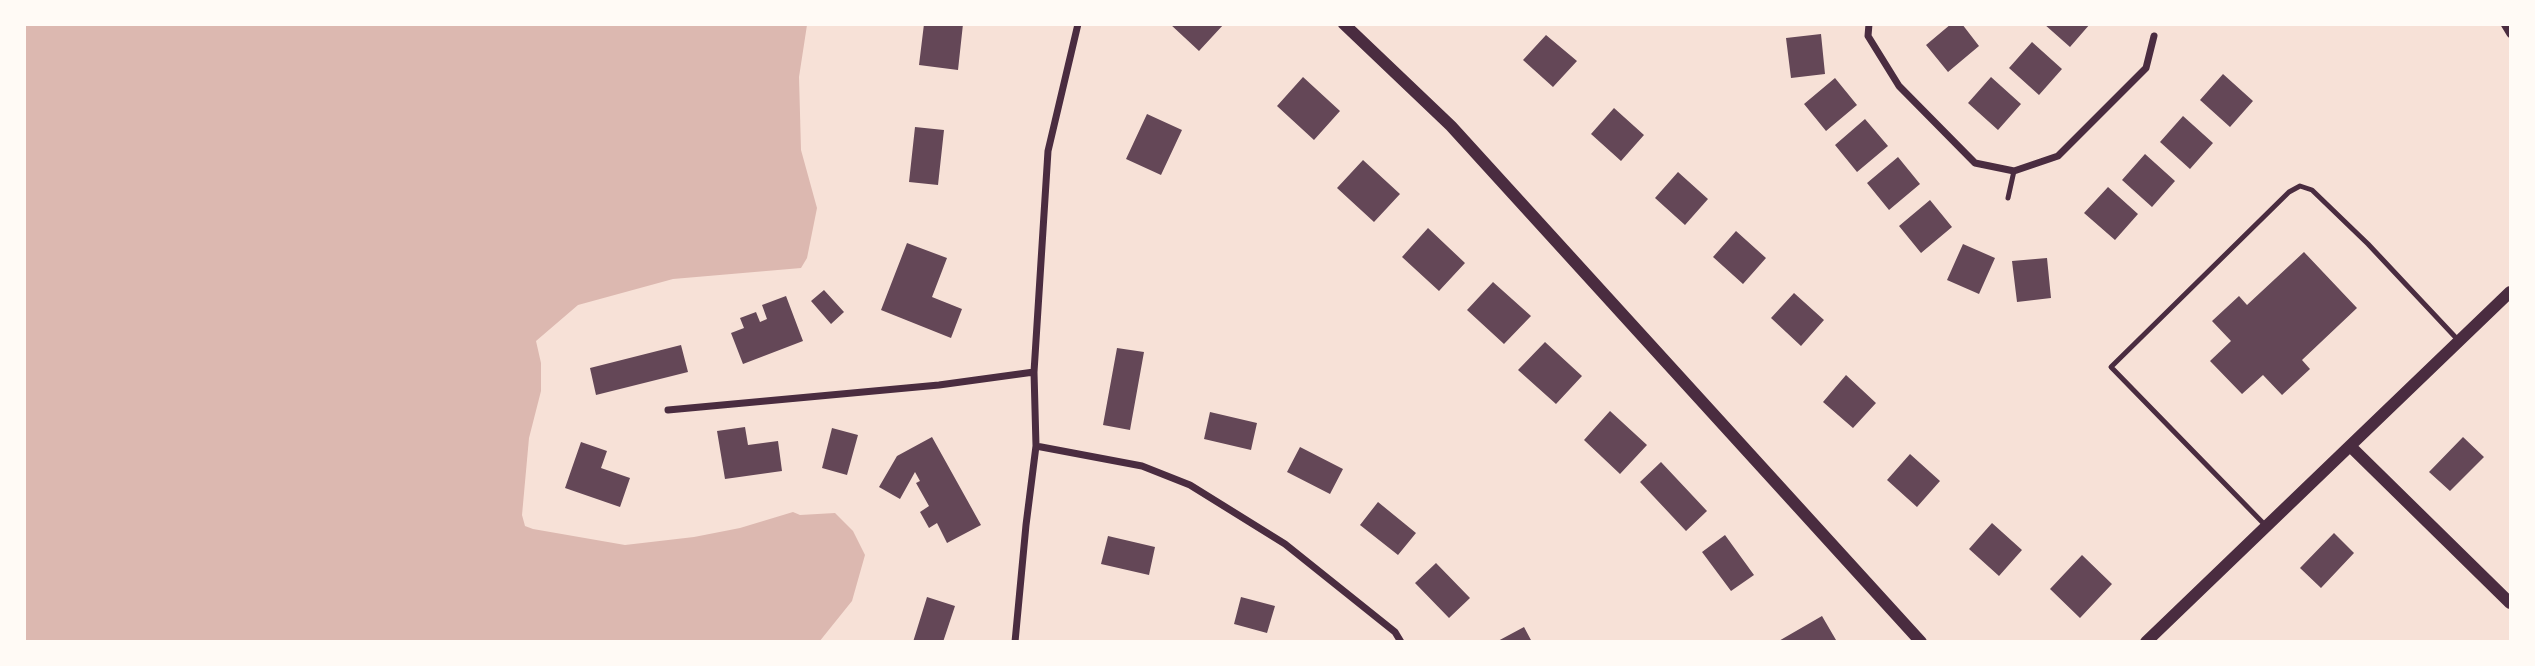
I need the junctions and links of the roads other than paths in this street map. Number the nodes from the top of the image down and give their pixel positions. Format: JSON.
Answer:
{"nodes":[{"id":1,"x":1078,"y":24,"type":"edge"},
{"id":2,"x":1344,"y":24,"type":"edge"},
{"id":3,"x":1869,"y":24,"type":"edge"},
{"id":4,"x":2504,"y":24,"type":"edge"},
{"id":5,"x":2511,"y":34,"type":"edge"},
{"id":6,"x":2154,"y":36,"type":"dead end"},
{"id":7,"x":2014,"y":171,"type":"junction"},
{"id":8,"x":2008,"y":198,"type":"dead end"},
{"id":9,"x":2511,"y":292,"type":"edge"},
{"id":10,"x":2459,"y":341,"type":"junction"},
{"id":11,"x":1034,"y":372,"type":"junction"},
{"id":12,"x":668,"y":410,"type":"dead end"},
{"id":13,"x":1036,"y":446,"type":"junction"},
{"id":14,"x":2350,"y":446,"type":"junction"},
{"id":15,"x":2266,"y":526,"type":"junction"},
{"id":16,"x":2511,"y":603,"type":"edge"},
{"id":17,"x":1015,"y":642,"type":"edge"},
{"id":18,"x":1401,"y":642,"type":"edge"},
{"id":19,"x":1921,"y":642,"type":"edge"},
{"id":20,"x":2146,"y":642,"type":"edge"}],
"edges":[{"from":1,"to":11,"type":"street"},
{"from":2,"to":19,"type":"street"},
{"from":3,"to":7,"type":"street"},
{"from":4,"to":5,"type":"street"},
{"from":6,"to":7,"type":"street"},
{"from":7,"to":8,"type":"lane"},
{"from":9,"to":10,"type":"street"},
{"from":10,"to":14,"type":"street"},
{"from":10,"to":15,"type":"lane"},
{"from":11,"to":12,"type":"street"},
{"from":11,"to":13,"type":"street"},
{"from":13,"to":17,"type":"street"},
{"from":13,"to":18,"type":"street"},
{"from":14,"to":15,"type":"street"},
{"from":14,"to":16,"type":"street"},
{"from":15,"to":20,"type":"street"}]}
